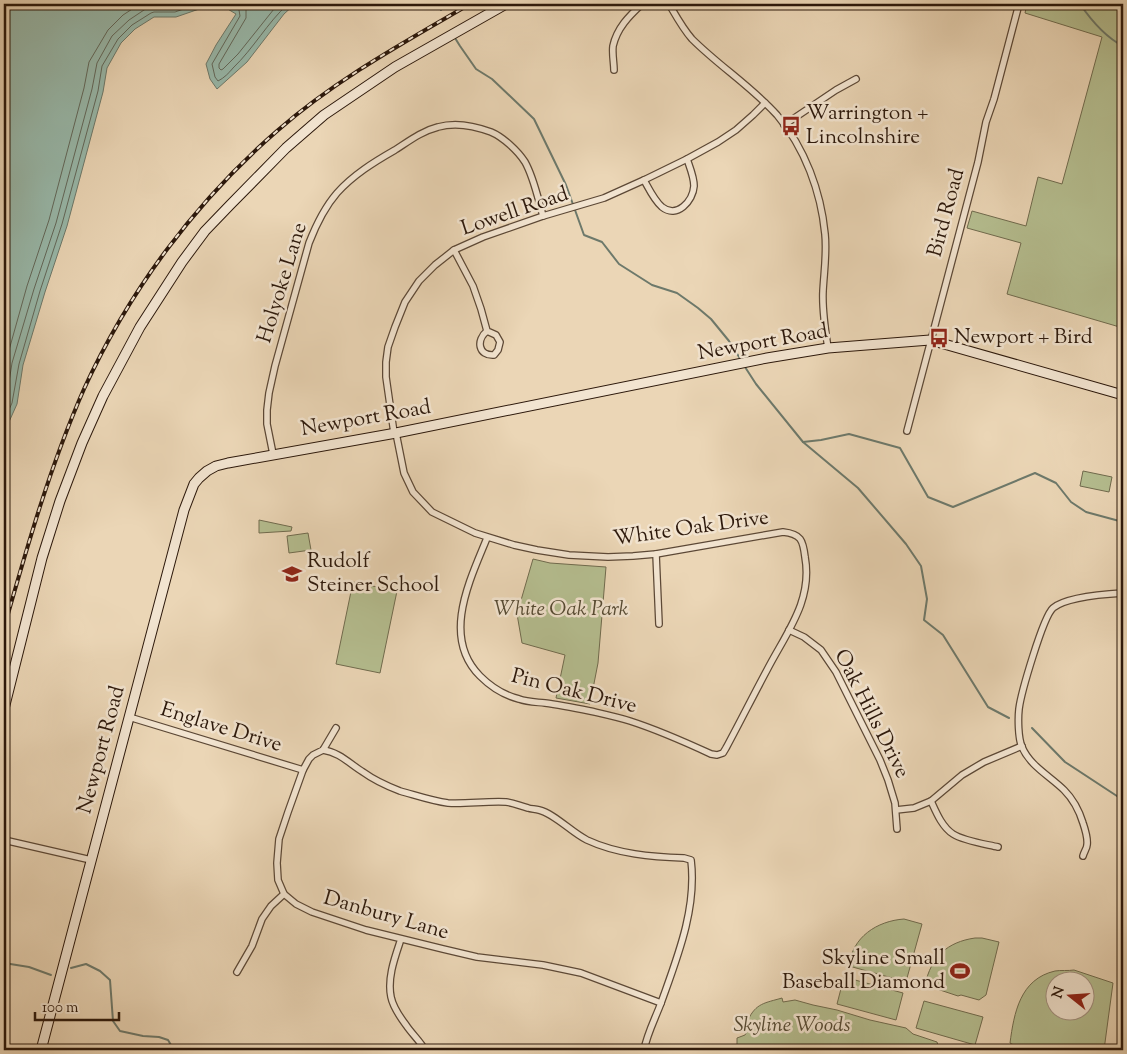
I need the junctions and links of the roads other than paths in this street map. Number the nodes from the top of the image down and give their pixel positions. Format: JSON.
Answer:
{"nodes":[{"id":1,"x":506,"y":4,"type":"edge"},
{"id":2,"x":642,"y":4,"type":"edge"},
{"id":3,"x":669,"y":4,"type":"edge"},
{"id":4,"x":1019,"y":4,"type":"edge"},
{"id":5,"x":614,"y":70,"type":"dead end"},
{"id":6,"x":856,"y":79,"type":"dead end"},
{"id":7,"x":764,"y":103,"type":"junction"},
{"id":8,"x":784,"y":124,"type":"junction"},
{"id":9,"x":687,"y":159,"type":"junction"},
{"id":10,"x":644,"y":180,"type":"junction"},
{"id":11,"x":543,"y":216,"type":"junction"},
{"id":12,"x":454,"y":250,"type":"junction"},
{"id":13,"x":487,"y":331,"type":"dead end"},
{"id":14,"x":930,"y":340,"type":"junction"},
{"id":15,"x":828,"y":348,"type":"junction"},
{"id":16,"x":1123,"y":395,"type":"edge"},
{"id":17,"x":907,"y":431,"type":"dead end"},
{"id":18,"x":395,"y":433,"type":"junction"},
{"id":19,"x":273,"y":454,"type":"junction"},
{"id":20,"x":488,"y":538,"type":"junction"},
{"id":21,"x":656,"y":554,"type":"junction"},
{"id":22,"x":1123,"y":593,"type":"edge"},
{"id":23,"x":659,"y":624,"type":"dead end"},
{"id":24,"x":789,"y":630,"type":"junction"},
{"id":25,"x":4,"y":710,"type":"edge"},
{"id":26,"x":129,"y":717,"type":"junction"},
{"id":27,"x":336,"y":728,"type":"dead end"},
{"id":28,"x":1022,"y":746,"type":"junction"},
{"id":29,"x":323,"y":750,"type":"junction"},
{"id":30,"x":303,"y":770,"type":"junction"},
{"id":31,"x":931,"y":801,"type":"junction"},
{"id":32,"x":896,"y":810,"type":"junction"},
{"id":33,"x":897,"y":829,"type":"dead end"},
{"id":34,"x":4,"y":840,"type":"edge"},
{"id":35,"x":998,"y":847,"type":"dead end"},
{"id":36,"x":1083,"y":856,"type":"dead end"},
{"id":37,"x":91,"y":860,"type":"junction"},
{"id":38,"x":284,"y":894,"type":"junction"},
{"id":39,"x":401,"y":939,"type":"junction"},
{"id":40,"x":238,"y":972,"type":"dead end"},
{"id":41,"x":661,"y":1003,"type":"junction"},
{"id":42,"x":41,"y":1050,"type":"edge"},
{"id":43,"x":425,"y":1050,"type":"edge"},
{"id":44,"x":644,"y":1050,"type":"edge"}],
"edges":[{"from":1,"to":25,"type":"street"},
{"from":2,"to":5,"type":"street"},
{"from":3,"to":7,"type":"street"},
{"from":4,"to":14,"type":"street","name":"Bird Road"},
{"from":6,"to":8,"type":"street"},
{"from":7,"to":8,"type":"street"},
{"from":7,"to":9,"type":"street","name":"Lowell Road"},
{"from":8,"to":15,"type":"street"},
{"from":9,"to":10,"type":"street","name":"Lowell Road"},
{"from":9,"to":10,"type":"street"},
{"from":10,"to":11,"type":"street","name":"Lowell Road"},
{"from":11,"to":12,"type":"street","name":"Lowell Road"},
{"from":11,"to":19,"type":"street","name":"Holyoke Lane"},
{"from":12,"to":13,"type":"street"},
{"from":12,"to":18,"type":"street","name":"Lowell Road"},
{"from":14,"to":15,"type":"street","name":"Newport Road"},
{"from":14,"to":16,"type":"street","name":"Newport Road"},
{"from":14,"to":17,"type":"street","name":"Bird Road"},
{"from":15,"to":18,"type":"street","name":"Newport Road"},
{"from":18,"to":19,"type":"street","name":"Newport Road"},
{"from":18,"to":20,"type":"street","name":"White Oak Drive"},
{"from":19,"to":26,"type":"street","name":"Newport Road"},
{"from":20,"to":21,"type":"street","name":"White Oak Drive"},
{"from":20,"to":24,"type":"street","name":"Pin Oak Drive"},
{"from":21,"to":23,"type":"street"},
{"from":21,"to":24,"type":"street","name":"White Oak Drive"},
{"from":22,"to":28,"type":"street"},
{"from":24,"to":32,"type":"street","name":"Oak Hills Drive"},
{"from":26,"to":30,"type":"street","name":"Englave Drive"},
{"from":26,"to":37,"type":"street","name":"Newport Road"},
{"from":27,"to":29,"type":"street"},
{"from":28,"to":31,"type":"street"},
{"from":28,"to":36,"type":"street"},
{"from":29,"to":30,"type":"street"},
{"from":29,"to":41,"type":"street"},
{"from":30,"to":38,"type":"street"},
{"from":31,"to":32,"type":"street"},
{"from":31,"to":35,"type":"street"},
{"from":32,"to":33,"type":"street","name":"Oak Hills Drive"},
{"from":34,"to":37,"type":"street"},
{"from":37,"to":42,"type":"street","name":"Newport Road"},
{"from":38,"to":39,"type":"street","name":"Danbury Lane"},
{"from":38,"to":40,"type":"street"},
{"from":39,"to":41,"type":"street","name":"Danbury Lane"},
{"from":39,"to":43,"type":"street"},
{"from":41,"to":44,"type":"street"}]}
